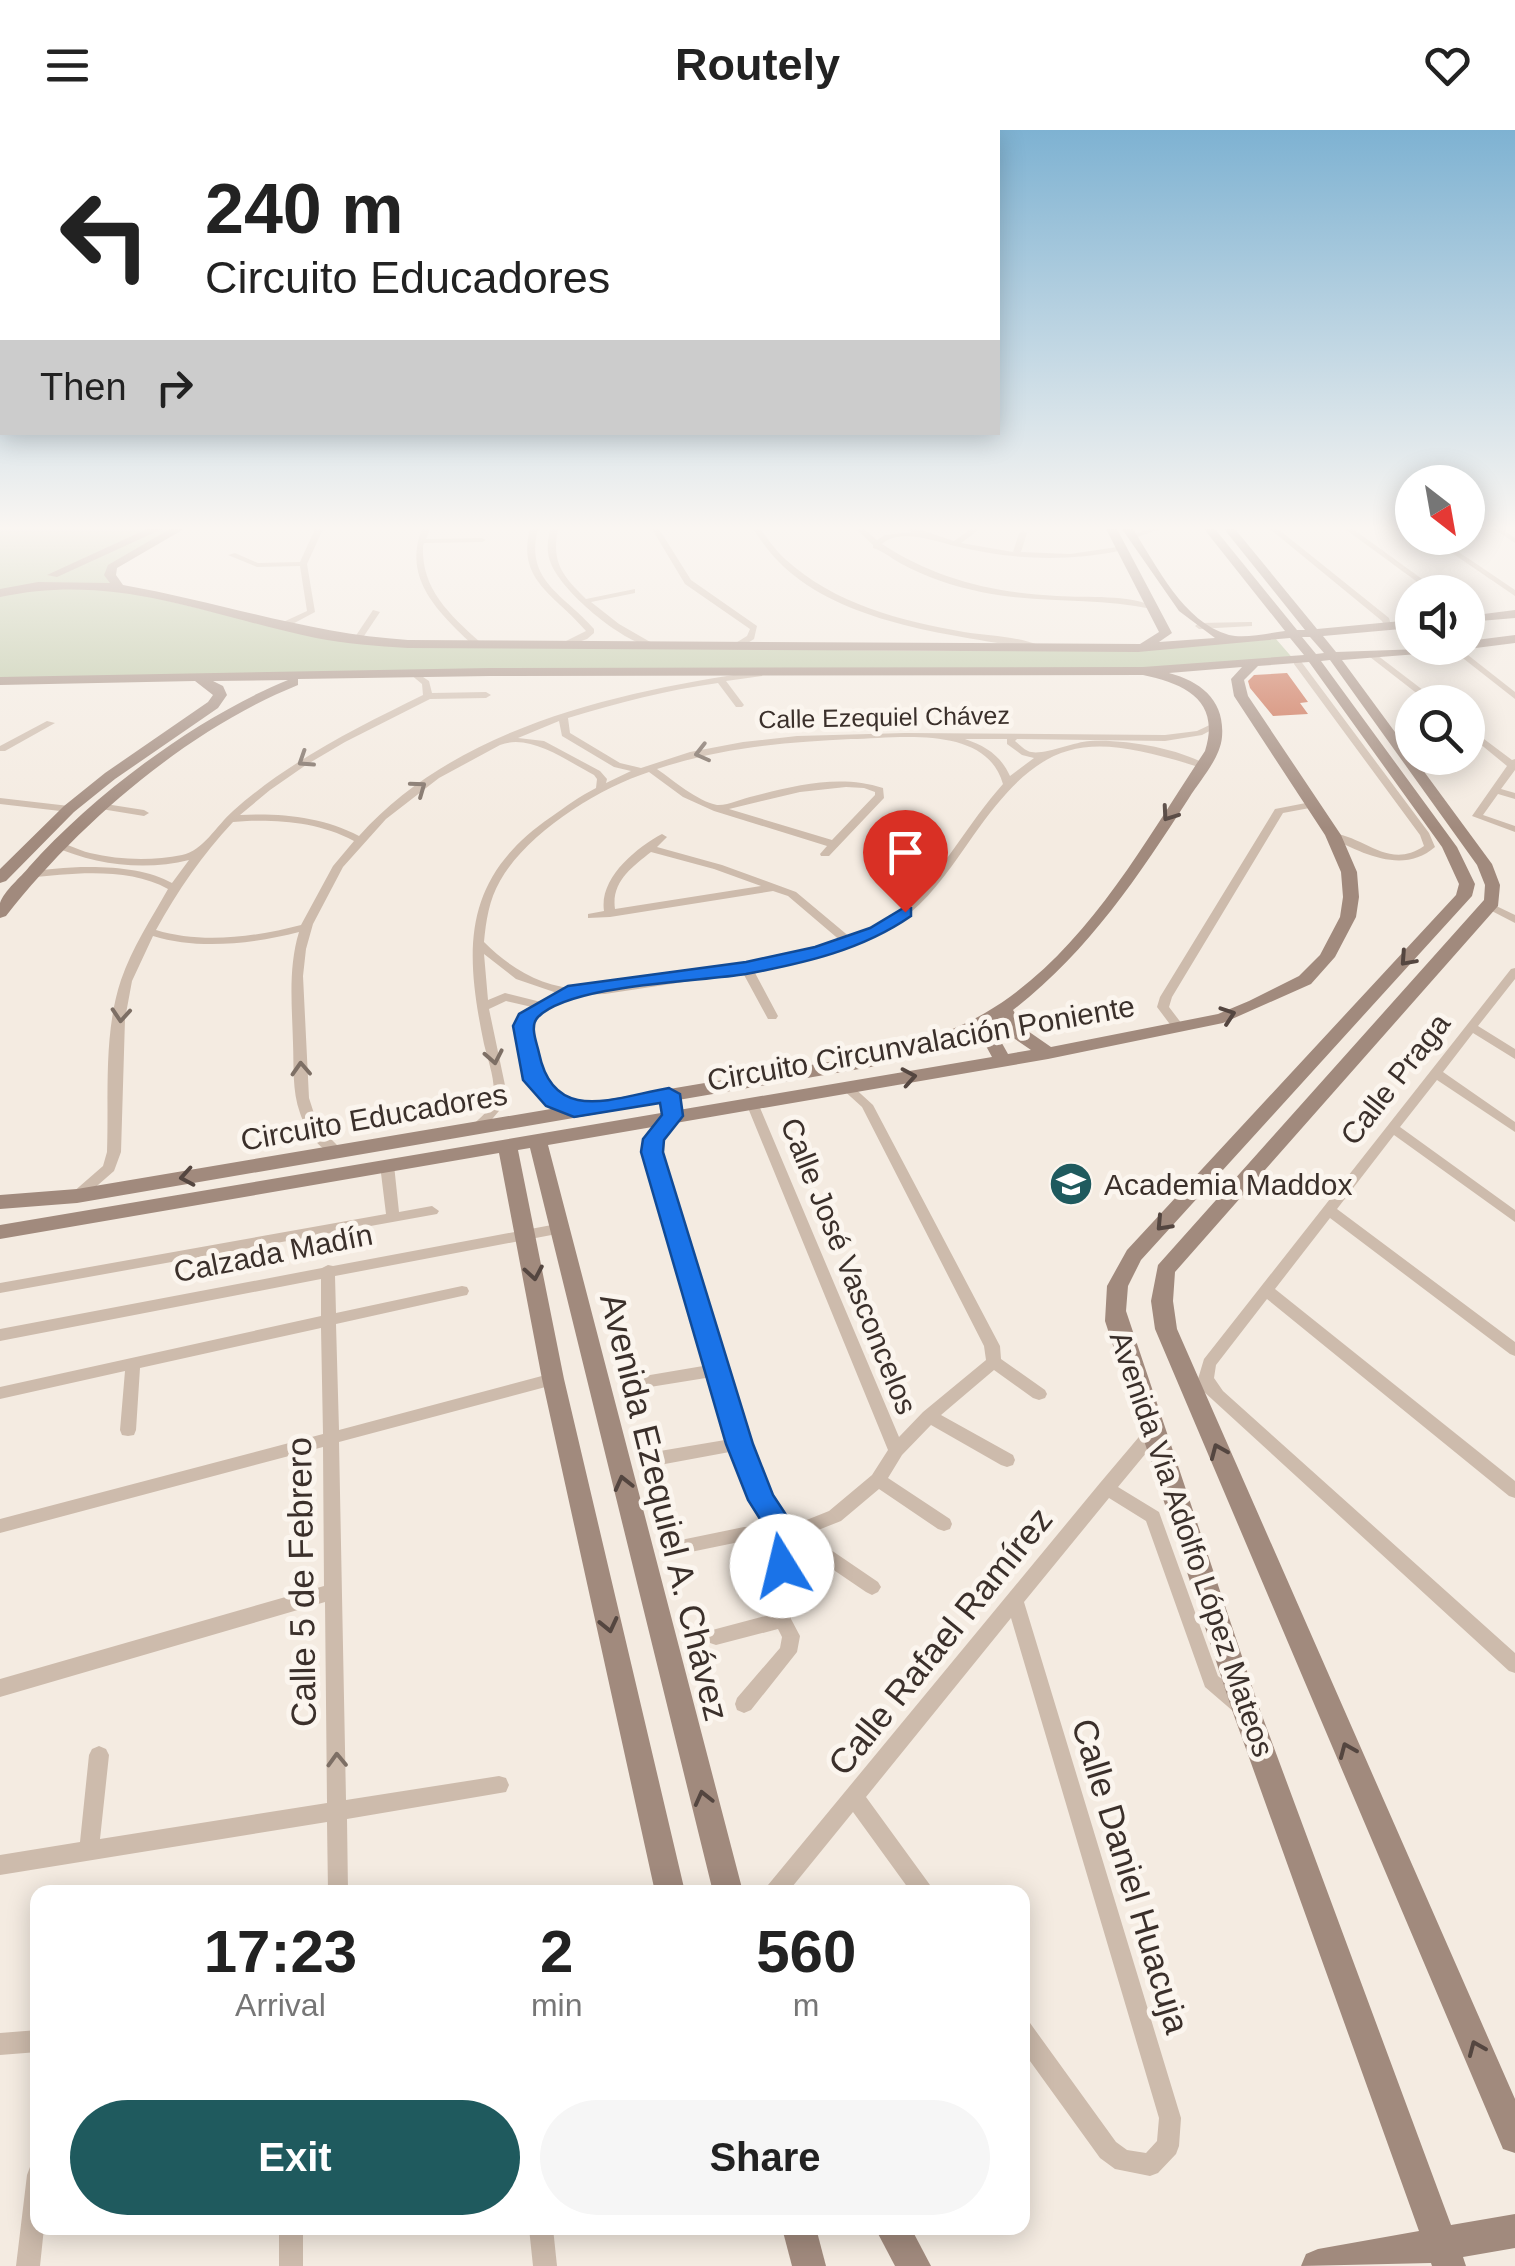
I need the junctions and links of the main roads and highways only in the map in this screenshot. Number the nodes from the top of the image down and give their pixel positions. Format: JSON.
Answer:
{"nodes":[{"id":1,"x":296,"y":629,"type":"edge"},
{"id":2,"x":1164,"y":629,"type":"edge"},
{"id":3,"x":1202,"y":629,"type":"edge"},
{"id":4,"x":1205,"y":629,"type":"edge"},
{"id":5,"x":1273,"y":629,"type":"edge"},
{"id":6,"x":1289,"y":629,"type":"edge"},
{"id":7,"x":1310,"y":629,"type":"edge"},
{"id":8,"x":1336,"y":629,"type":"edge"},
{"id":9,"x":1377,"y":629,"type":"edge"},
{"id":10,"x":1343,"y":632,"type":"junction"},
{"id":11,"x":1166,"y":633,"type":"junction"},
{"id":12,"x":1280,"y":638,"type":"junction"},
{"id":13,"x":1513,"y":640,"type":"edge"},
{"id":14,"x":1241,"y":642,"type":"junction"},
{"id":15,"x":1485,"y":643,"type":"edge"},
{"id":16,"x":408,"y":644,"type":"junction"},
{"id":17,"x":509,"y":644,"type":"junction"},
{"id":18,"x":1052,"y":648,"type":"junction"},
{"id":19,"x":1138,"y":648,"type":"junction"},
{"id":20,"x":944,"y":649,"type":"junction"},
{"id":21,"x":1395,"y":653,"type":"edge"},
{"id":22,"x":1252,"y":665,"type":"junction"},
{"id":23,"x":958,"y":670,"type":"junction"},
{"id":24,"x":1070,"y":671,"type":"junction"},
{"id":25,"x":490,"y":672,"type":"junction"},
{"id":26,"x":1143,"y":672,"type":"junction"},
{"id":27,"x":392,"y":675,"type":"junction"},
{"id":28,"x":313,"y":676,"type":"junction"},
{"id":29,"x":200,"y":679,"type":"junction"},
{"id":30,"x":0,"y":682,"type":"edge"},
{"id":31,"x":220,"y":695,"type":"junction"},
{"id":32,"x":1242,"y":696,"type":"junction"},
{"id":33,"x":261,"y":697,"type":"junction"},
{"id":34,"x":1206,"y":698,"type":"junction"},
{"id":35,"x":0,"y":878,"type":"edge"},
{"id":36,"x":0,"y":914,"type":"edge"},
{"id":37,"x":1004,"y":1009,"type":"junction"},
{"id":38,"x":965,"y":1031,"type":"junction"},
{"id":39,"x":1048,"y":1053,"type":"junction"},
{"id":40,"x":1003,"y":1061,"type":"junction"},
{"id":41,"x":537,"y":1139,"type":"junction"},
{"id":42,"x":507,"y":1144,"type":"junction"},
{"id":43,"x":0,"y":1202,"type":"edge"},
{"id":44,"x":0,"y":1232,"type":"edge"},
{"id":45,"x":668,"y":1885,"type":"edge"},
{"id":46,"x":726,"y":1885,"type":"edge"},
{"id":47,"x":1515,"y":2137,"type":"edge"},
{"id":48,"x":1515,"y":2231,"type":"edge"},
{"id":49,"x":896,"y":2235,"type":"edge"},
{"id":50,"x":1445,"y":2255,"type":"edge"},
{"id":51,"x":914,"y":2266,"type":"edge"},
{"id":52,"x":1318,"y":2266,"type":"edge"}],
"edges":[{"from":1,"to":16,"type":"main road"},
{"from":2,"to":11,"type":"main road"},
{"from":3,"to":11,"type":"main road"},
{"from":4,"to":14,"type":"main road"},
{"from":5,"to":12,"type":"main road"},
{"from":6,"to":50,"type":"main road","name":"Avenida Via Adolfo López Mateos","one_way":true},
{"from":47,"to":7,"type":"main road","name":"Avenida Via Adolfo López Mateos","one_way":true},
{"from":8,"to":10,"type":"main road"},
{"from":9,"to":10,"type":"main road"},
{"from":10,"to":12,"type":"main road"},
{"from":11,"to":19,"type":"main road"},
{"from":12,"to":14,"type":"main road"},
{"from":13,"to":15,"type":"main road"},
{"from":14,"to":19,"type":"main road"},
{"from":16,"to":17,"type":"main road"},
{"from":16,"to":27,"type":"main road"},
{"from":17,"to":20,"type":"main road"},
{"from":17,"to":25,"type":"main road"},
{"from":18,"to":19,"type":"main road"},
{"from":18,"to":20,"type":"main road"},
{"from":18,"to":24,"type":"main road"},
{"from":20,"to":23,"type":"main road"},
{"from":21,"to":22,"type":"main road"},
{"from":22,"to":26,"type":"main road"},
{"from":22,"to":32,"type":"main road"},
{"from":23,"to":24,"type":"main road"},
{"from":23,"to":25,"type":"main road"},
{"from":24,"to":26,"type":"main road"},
{"from":25,"to":27,"type":"main road"},
{"from":26,"to":34,"type":"main road"},
{"from":27,"to":28,"type":"main road"},
{"from":28,"to":29,"type":"main road"},
{"from":28,"to":33,"type":"main road"},
{"from":29,"to":30,"type":"main road"},
{"from":29,"to":31,"type":"main road"},
{"from":31,"to":33,"type":"main road"},
{"from":31,"to":35,"type":"main road"},
{"from":32,"to":34,"type":"main road"},
{"from":39,"to":32,"type":"main road","name":"Circuito Circunvalación Poniente","one_way":true},
{"from":33,"to":36,"type":"main road"},
{"from":34,"to":37,"type":"main road","name":"Circuito Educadores","one_way":true},
{"from":37,"to":38,"type":"main road","name":"Circuito Educadores"},
{"from":37,"to":39,"type":"main road"},
{"from":38,"to":40,"type":"main road"},
{"from":38,"to":43,"type":"main road","name":"Circuito Educadores","one_way":true},
{"from":39,"to":40,"type":"main road","name":"Circuito Circunvalación Poniente"},
{"from":41,"to":40,"type":"main road","name":"Circuito Circunvalación Poniente","one_way":true},
{"from":41,"to":42,"type":"main road","name":"Circuito Circunvalación Poniente"},
{"from":46,"to":41,"type":"main road","name":"Avenida Ezequiel A. Chávez","one_way":true},
{"from":42,"to":44,"type":"main road","name":"Circuito Circunvalación Poniente"},
{"from":42,"to":45,"type":"main road","one_way":true},
{"from":48,"to":50,"type":"main road"},
{"from":49,"to":51,"type":"main road"},
{"from":50,"to":52,"type":"main road"}]}
